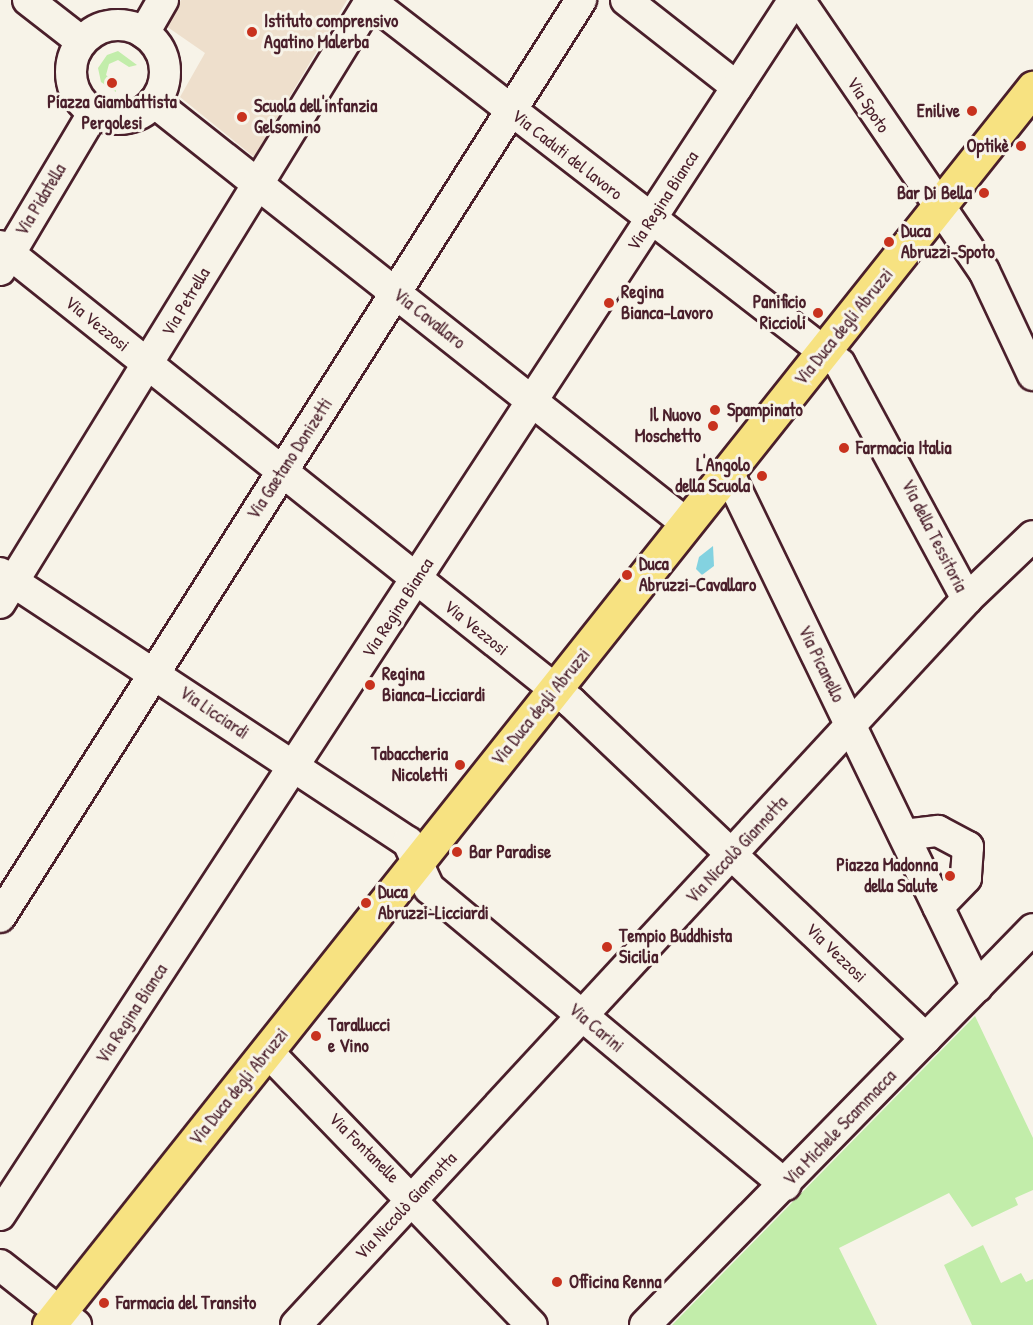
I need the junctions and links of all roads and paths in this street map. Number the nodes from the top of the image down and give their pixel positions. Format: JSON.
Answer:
{"nodes":[{"id":1,"x":28,"y":0,"type":"edge"},
{"id":2,"x":370,"y":0,"type":"edge"},
{"id":3,"x":580,"y":0,"type":"edge"},
{"id":4,"x":626,"y":0,"type":"edge"},
{"id":5,"x":797,"y":0,"type":"edge"},
{"id":6,"x":153,"y":16,"type":"edge"},
{"id":7,"x":75,"y":36,"type":"junction"},
{"id":8,"x":737,"y":87,"type":"junction"},
{"id":9,"x":1033,"y":88,"type":"edge"},
{"id":10,"x":162,"y":108,"type":"junction"},
{"id":11,"x":511,"y":110,"type":"junction"},
{"id":12,"x":88,"y":121,"type":"junction"},
{"id":13,"x":257,"y":182,"type":"junction"},
{"id":14,"x":938,"y":210,"type":"junction"},
{"id":15,"x":651,"y":220,"type":"junction"},
{"id":16,"x":3,"y":257,"type":"edge"},
{"id":17,"x":396,"y":294,"type":"junction"},
{"id":18,"x":824,"y":353,"type":"junction"},
{"id":19,"x":148,"y":365,"type":"junction"},
{"id":20,"x":1033,"y":375,"type":"edge"},
{"id":21,"x":534,"y":400,"type":"junction"},
{"id":22,"x":729,"y":472,"type":"junction"},
{"id":23,"x":280,"y":473,"type":"junction"},
{"id":24,"x":687,"y":525,"type":"junction"},
{"id":25,"x":1033,"y":536,"type":"edge"},
{"id":26,"x":416,"y":579,"type":"junction"},
{"id":27,"x":4,"y":586,"type":"edge"},
{"id":28,"x":967,"y":599,"type":"junction"},
{"id":29,"x":156,"y":674,"type":"junction"},
{"id":30,"x":554,"y":691,"type":"junction"},
{"id":31,"x":851,"y":727,"type":"junction"},
{"id":32,"x":294,"y":767,"type":"junction"},
{"id":33,"x":909,"y":846,"type":"junction"},
{"id":34,"x":733,"y":855,"type":"junction"},
{"id":35,"x":417,"y":863,"type":"junction"},
{"id":36,"x":0,"y":917,"type":"edge"},
{"id":37,"x":944,"y":917,"type":"junction"},
{"id":38,"x":1033,"y":929,"type":"edge"},
{"id":39,"x":977,"y":987,"type":"junction"},
{"id":40,"x":582,"y":1017,"type":"junction"},
{"id":41,"x":926,"y":1039,"type":"junction"},
{"id":42,"x":267,"y":1051,"type":"junction"},
{"id":43,"x":785,"y":1185,"type":"junction"},
{"id":44,"x":414,"y":1198,"type":"junction"},
{"id":45,"x":0,"y":1215,"type":"edge"},
{"id":46,"x":0,"y":1265,"type":"edge"},
{"id":47,"x":62,"y":1320,"type":"edge"},
{"id":48,"x":296,"y":1325,"type":"edge"},
{"id":49,"x":532,"y":1325,"type":"edge"},
{"id":50,"x":645,"y":1325,"type":"edge"}],
"edges":[{"from":1,"to":7,"type":"street"},
{"from":2,"to":11,"type":"street","name":"Via Caduti del lavoro"},
{"from":2,"to":13,"type":"street","name":"Via Petrella"},
{"from":3,"to":11,"type":"street","name":"Via Gaetano Donizetti"},
{"from":4,"to":8,"type":"street"},
{"from":5,"to":8,"type":"street","name":"Via Regina Bianca"},
{"from":5,"to":14,"type":"street","name":"Via Spoto"},
{"from":6,"to":7,"type":"street"},
{"from":6,"to":10,"type":"street"},
{"from":7,"to":12,"type":"street"},
{"from":8,"to":15,"type":"street","name":"Via Regina Bianca"},
{"from":9,"to":14,"type":"main road","name":"Via Duca degli Abruzzi"},
{"from":10,"to":12,"type":"street"},
{"from":10,"to":13,"type":"street","name":"Via Cavallaro"},
{"from":11,"to":15,"type":"street","name":"Via Caduti del lavoro"},
{"from":11,"to":17,"type":"street","name":"Via Gaetano Donizetti"},
{"from":12,"to":16,"type":"street","name":"Via Pidatella"},
{"from":13,"to":17,"type":"street","name":"Via Cavallaro"},
{"from":13,"to":19,"type":"street","name":"Via Petrella"},
{"from":14,"to":18,"type":"main road","name":"Via Duca degli Abruzzi"},
{"from":14,"to":20,"type":"street","name":"Via Spoto"},
{"from":15,"to":18,"type":"street","name":"Via Caduti del lavoro"},
{"from":15,"to":21,"type":"street","name":"Via Regina Bianca"},
{"from":16,"to":19,"type":"street","name":"Via Vezzosi"},
{"from":17,"to":21,"type":"street","name":"Via Cavallaro"},
{"from":17,"to":23,"type":"street","name":"Via Gaetano Donizetti"},
{"from":18,"to":22,"type":"main road","name":"Via Duca degli Abruzzi"},
{"from":18,"to":28,"type":"street","name":"Via della Tessitoria"},
{"from":19,"to":23,"type":"street","name":"Via Vezzosi"},
{"from":19,"to":27,"type":"street","name":"Via Petrella"},
{"from":21,"to":24,"type":"street","name":"Via Cavallaro"},
{"from":21,"to":26,"type":"street","name":"Via Regina Bianca"},
{"from":22,"to":24,"type":"main road","name":"Via Duca degli Abruzzi"},
{"from":22,"to":31,"type":"street","name":"Via Picanello"},
{"from":23,"to":26,"type":"street","name":"Via Vezzosi"},
{"from":23,"to":29,"type":"street","name":"Via Gaetano Donizetti"},
{"from":24,"to":30,"type":"main road","name":"Via Duca degli Abruzzi"},
{"from":25,"to":28,"type":"street","name":"Via Niccolò Giannotta"},
{"from":26,"to":30,"type":"street","name":"Via Vezzosi"},
{"from":26,"to":32,"type":"street","name":"Via Regina Bianca"},
{"from":27,"to":29,"type":"street","name":"Via Licciardi"},
{"from":28,"to":31,"type":"street","name":"Via Niccolò Giannotta"},
{"from":29,"to":32,"type":"street","name":"Via Licciardi"},
{"from":29,"to":36,"type":"street","name":"Via Gaetano Donizetti"},
{"from":30,"to":34,"type":"street","name":"Via Vezzosi"},
{"from":30,"to":35,"type":"main road","name":"Via Duca degli Abruzzi"},
{"from":31,"to":33,"type":"street","name":"Via Picanello"},
{"from":31,"to":34,"type":"street","name":"Via Niccolò Giannotta"},
{"from":32,"to":35,"type":"street","name":"Via Licciardi"},
{"from":32,"to":45,"type":"street","name":"Via Regina Bianca"},
{"from":33,"to":37,"type":"street","name":"Via Picanello"},
{"from":33,"to":37,"type":"street"},
{"from":34,"to":40,"type":"street","name":"Via Niccolò Giannotta"},
{"from":34,"to":41,"type":"street","name":"Via Vezzosi"},
{"from":35,"to":40,"type":"street","name":"Via Carini"},
{"from":35,"to":42,"type":"main road","name":"Via Duca degli Abruzzi"},
{"from":37,"to":39,"type":"street"},
{"from":38,"to":39,"type":"street","name":"Via Michele Scammacca"},
{"from":39,"to":41,"type":"street","name":"Via Michele Scammacca"},
{"from":40,"to":43,"type":"street","name":"Via Carini"},
{"from":40,"to":44,"type":"street","name":"Via Niccolò Giannotta"},
{"from":41,"to":43,"type":"street","name":"Via Michele Scammacca"},
{"from":42,"to":44,"type":"street","name":"Via Fontanelle"},
{"from":42,"to":47,"type":"main road","name":"Via Duca degli Abruzzi"},
{"from":43,"to":50,"type":"street","name":"Via Michele Scammacca"},
{"from":44,"to":48,"type":"street","name":"Via Niccolò Giannotta"},
{"from":44,"to":49,"type":"street","name":"Via Fontanelle"},
{"from":46,"to":47,"type":"street"}]}
